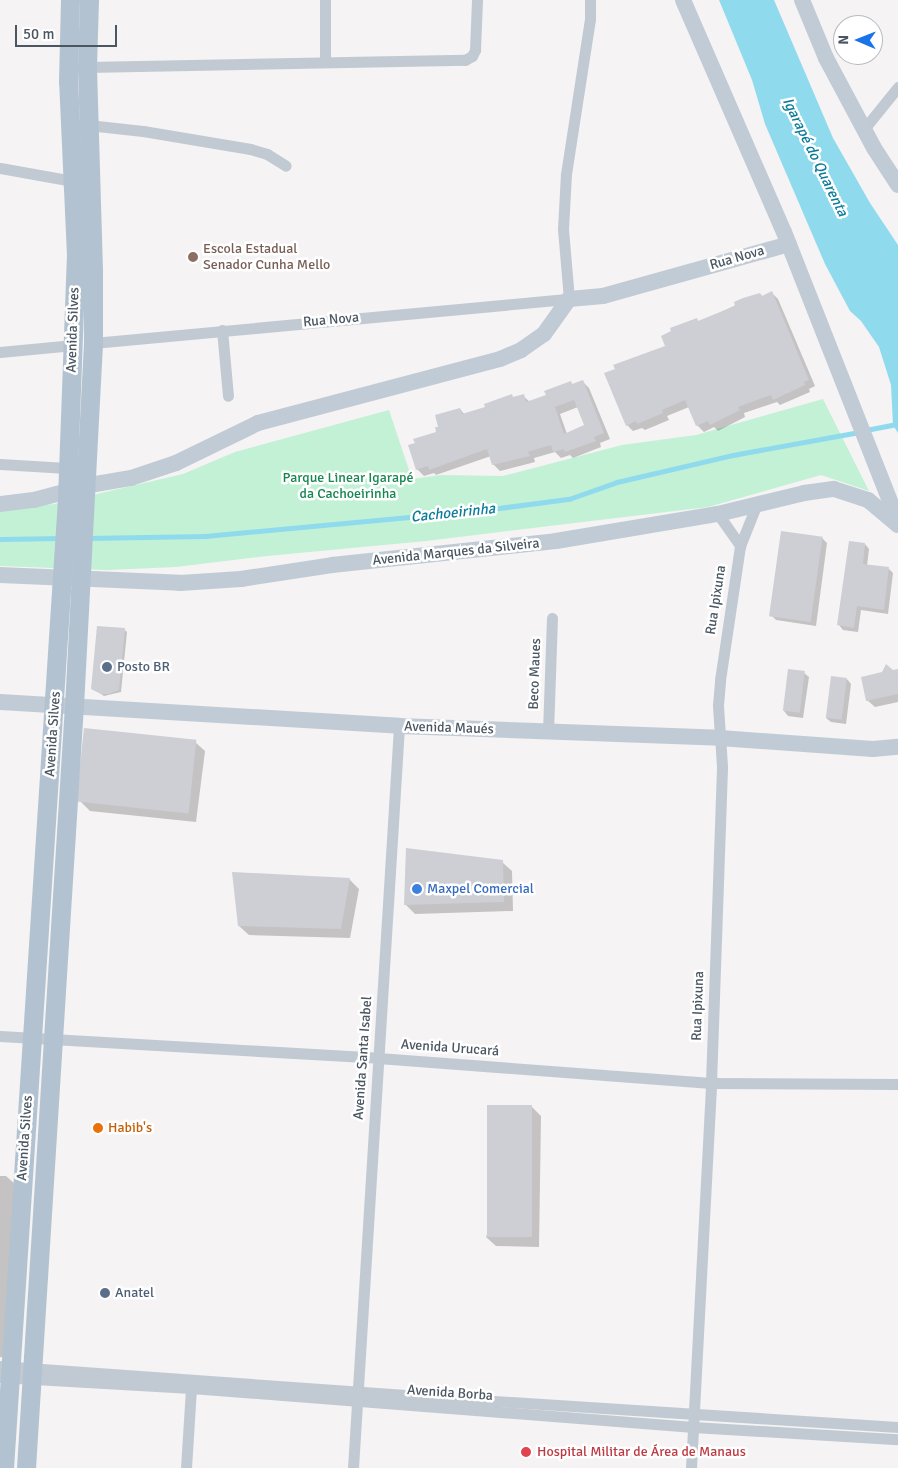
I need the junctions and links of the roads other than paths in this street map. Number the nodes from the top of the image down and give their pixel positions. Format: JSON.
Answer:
{"nodes":[{"id":1,"x":70,"y":0,"type":"edge"},
{"id":2,"x":89,"y":0,"type":"edge"},
{"id":3,"x":325,"y":0,"type":"edge"},
{"id":4,"x":477,"y":0,"type":"edge"},
{"id":5,"x":590,"y":0,"type":"edge"},
{"id":6,"x":683,"y":0,"type":"edge"},
{"id":7,"x":802,"y":0,"type":"edge"},
{"id":8,"x":325,"y":62,"type":"junction"},
{"id":9,"x":87,"y":67,"type":"junction"},
{"id":10,"x":898,"y":87,"type":"edge"},
{"id":11,"x":88,"y":125,"type":"junction"},
{"id":12,"x":864,"y":130,"type":"junction"},
{"id":13,"x":286,"y":166,"type":"dead end"},
{"id":14,"x":0,"y":168,"type":"edge"},
{"id":15,"x":72,"y":180,"type":"junction"},
{"id":16,"x":898,"y":185,"type":"edge"},
{"id":17,"x":788,"y":244,"type":"junction"},
{"id":18,"x":569,"y":298,"type":"junction"},
{"id":19,"x":222,"y":330,"type":"junction"},
{"id":20,"x":93,"y":343,"type":"junction"},
{"id":21,"x":74,"y":345,"type":"junction"},
{"id":22,"x":0,"y":352,"type":"edge"},
{"id":23,"x":228,"y":396,"type":"dead end"},
{"id":24,"x":0,"y":464,"type":"edge"},
{"id":25,"x":67,"y":468,"type":"junction"},
{"id":26,"x":75,"y":494,"type":"junction"},
{"id":27,"x":0,"y":504,"type":"edge"},
{"id":28,"x":756,"y":506,"type":"junction"},
{"id":29,"x":718,"y":514,"type":"junction"},
{"id":30,"x":898,"y":521,"type":"edge"},
{"id":31,"x":898,"y":525,"type":"edge"},
{"id":32,"x":740,"y":546,"type":"junction"},
{"id":33,"x":72,"y":573,"type":"junction"},
{"id":34,"x":0,"y":575,"type":"edge"},
{"id":35,"x":552,"y":618,"type":"dead end"},
{"id":36,"x":0,"y":702,"type":"edge"},
{"id":37,"x":64,"y":705,"type":"junction"},
{"id":38,"x":399,"y":726,"type":"junction"},
{"id":39,"x":548,"y":732,"type":"junction"},
{"id":40,"x":720,"y":738,"type":"junction"},
{"id":41,"x":898,"y":747,"type":"edge"},
{"id":42,"x":0,"y":1036,"type":"edge"},
{"id":43,"x":32,"y":1038,"type":"junction"},
{"id":44,"x":52,"y":1038,"type":"junction"},
{"id":45,"x":378,"y":1058,"type":"junction"},
{"id":46,"x":711,"y":1083,"type":"junction"},
{"id":47,"x":898,"y":1084,"type":"edge"},
{"id":48,"x":5,"y":1372,"type":"edge"},
{"id":49,"x":32,"y":1373,"type":"junction"},
{"id":50,"x":191,"y":1388,"type":"junction"},
{"id":51,"x":358,"y":1397,"type":"junction"},
{"id":52,"x":693,"y":1414,"type":"junction"},
{"id":53,"x":692,"y":1427,"type":"junction"},
{"id":54,"x":898,"y":1427,"type":"edge"},
{"id":55,"x":898,"y":1439,"type":"edge"},
{"id":56,"x":4,"y":1468,"type":"edge"},
{"id":57,"x":26,"y":1468,"type":"edge"},
{"id":58,"x":186,"y":1468,"type":"edge"},
{"id":59,"x":353,"y":1468,"type":"edge"},
{"id":60,"x":691,"y":1468,"type":"edge"}],
"edges":[{"from":1,"to":15,"type":"main road","name":"Avenida Silves"},
{"from":2,"to":9,"type":"main road","name":"Avenida Silves"},
{"from":3,"to":8,"type":"street"},
{"from":4,"to":8,"type":"street"},
{"from":5,"to":18,"type":"street"},
{"from":6,"to":17,"type":"street"},
{"from":7,"to":12,"type":"street"},
{"from":8,"to":9,"type":"street"},
{"from":9,"to":11,"type":"main road","name":"Avenida Silves"},
{"from":10,"to":12,"type":"street"},
{"from":11,"to":13,"type":"street"},
{"from":11,"to":20,"type":"main road","name":"Avenida Silves"},
{"from":12,"to":16,"type":"street"},
{"from":14,"to":15,"type":"street"},
{"from":15,"to":21,"type":"main road","name":"Avenida Silves"},
{"from":17,"to":18,"type":"street","name":"Rua Nova"},
{"from":17,"to":30,"type":"street"},
{"from":18,"to":19,"type":"street","name":"Rua Nova"},
{"from":18,"to":26,"type":"street"},
{"from":19,"to":20,"type":"street","name":"Rua Nova"},
{"from":19,"to":23,"type":"street"},
{"from":20,"to":26,"type":"main road","name":"Avenida Silves"},
{"from":21,"to":22,"type":"street"},
{"from":21,"to":25,"type":"main road","name":"Avenida Silves"},
{"from":24,"to":25,"type":"street"},
{"from":25,"to":26,"type":"main road","name":"Avenida Silves"},
{"from":26,"to":27,"type":"street"},
{"from":26,"to":33,"type":"main road","name":"Avenida Silves"},
{"from":28,"to":29,"type":"street","name":"Avenida Marques da Silveira"},
{"from":28,"to":31,"type":"street","name":"Avenida Marques da Silveira"},
{"from":28,"to":32,"type":"street","name":"Rua Ipixuna"},
{"from":29,"to":32,"type":"street"},
{"from":29,"to":33,"type":"street","name":"Avenida Marques da Silveira"},
{"from":32,"to":40,"type":"street","name":"Rua Ipixuna"},
{"from":33,"to":34,"type":"street","name":"Avenida Marques da Silveira"},
{"from":33,"to":37,"type":"main road","name":"Avenida Silves"},
{"from":35,"to":39,"type":"street","name":"Beco Maues"},
{"from":36,"to":37,"type":"street","name":"Avenida Maués"},
{"from":37,"to":38,"type":"street","name":"Avenida Maués"},
{"from":37,"to":43,"type":"main road","name":"Avenida Silves"},
{"from":37,"to":44,"type":"main road","name":"Avenida Silves"},
{"from":38,"to":39,"type":"street","name":"Avenida Maués"},
{"from":38,"to":45,"type":"street","name":"Avenida Santa Isabel"},
{"from":39,"to":40,"type":"street","name":"Avenida Maués"},
{"from":40,"to":41,"type":"street","name":"Avenida Maués"},
{"from":40,"to":46,"type":"street","name":"Rua Ipixuna"},
{"from":42,"to":43,"type":"street","name":"Avenida Urucará"},
{"from":43,"to":44,"type":"street","name":"Avenida Urucará"},
{"from":43,"to":48,"type":"main road","name":"Avenida Silves"},
{"from":44,"to":45,"type":"street","name":"Avenida Urucará"},
{"from":44,"to":49,"type":"main road","name":"Avenida Silves"},
{"from":45,"to":46,"type":"street","name":"Avenida Urucará"},
{"from":45,"to":51,"type":"street","name":"Avenida Santa Isabel"},
{"from":46,"to":47,"type":"street","name":"Avenida Urucará"},
{"from":46,"to":52,"type":"street","name":"Rua Ipixuna"},
{"from":48,"to":49,"type":"street","name":"Avenida Borba"},
{"from":48,"to":56,"type":"main road","name":"Avenida Silves"},
{"from":49,"to":50,"type":"street","name":"Avenida Borba"},
{"from":49,"to":51,"type":"street","name":"Avenida Borba"},
{"from":49,"to":57,"type":"main road","name":"Avenida Silves"},
{"from":50,"to":51,"type":"street","name":"Avenida Borba"},
{"from":50,"to":58,"type":"street"},
{"from":51,"to":52,"type":"street","name":"Avenida Borba"},
{"from":51,"to":53,"type":"street","name":"Avenida Borba"},
{"from":51,"to":59,"type":"street","name":"Avenida Santa Isabel"},
{"from":52,"to":53,"type":"street","name":"Rua Ipixuna"},
{"from":52,"to":54,"type":"street","name":"Avenida Borba"},
{"from":53,"to":55,"type":"street","name":"Avenida Borba"},
{"from":53,"to":60,"type":"street","name":"Rua Ipixuna"}]}
